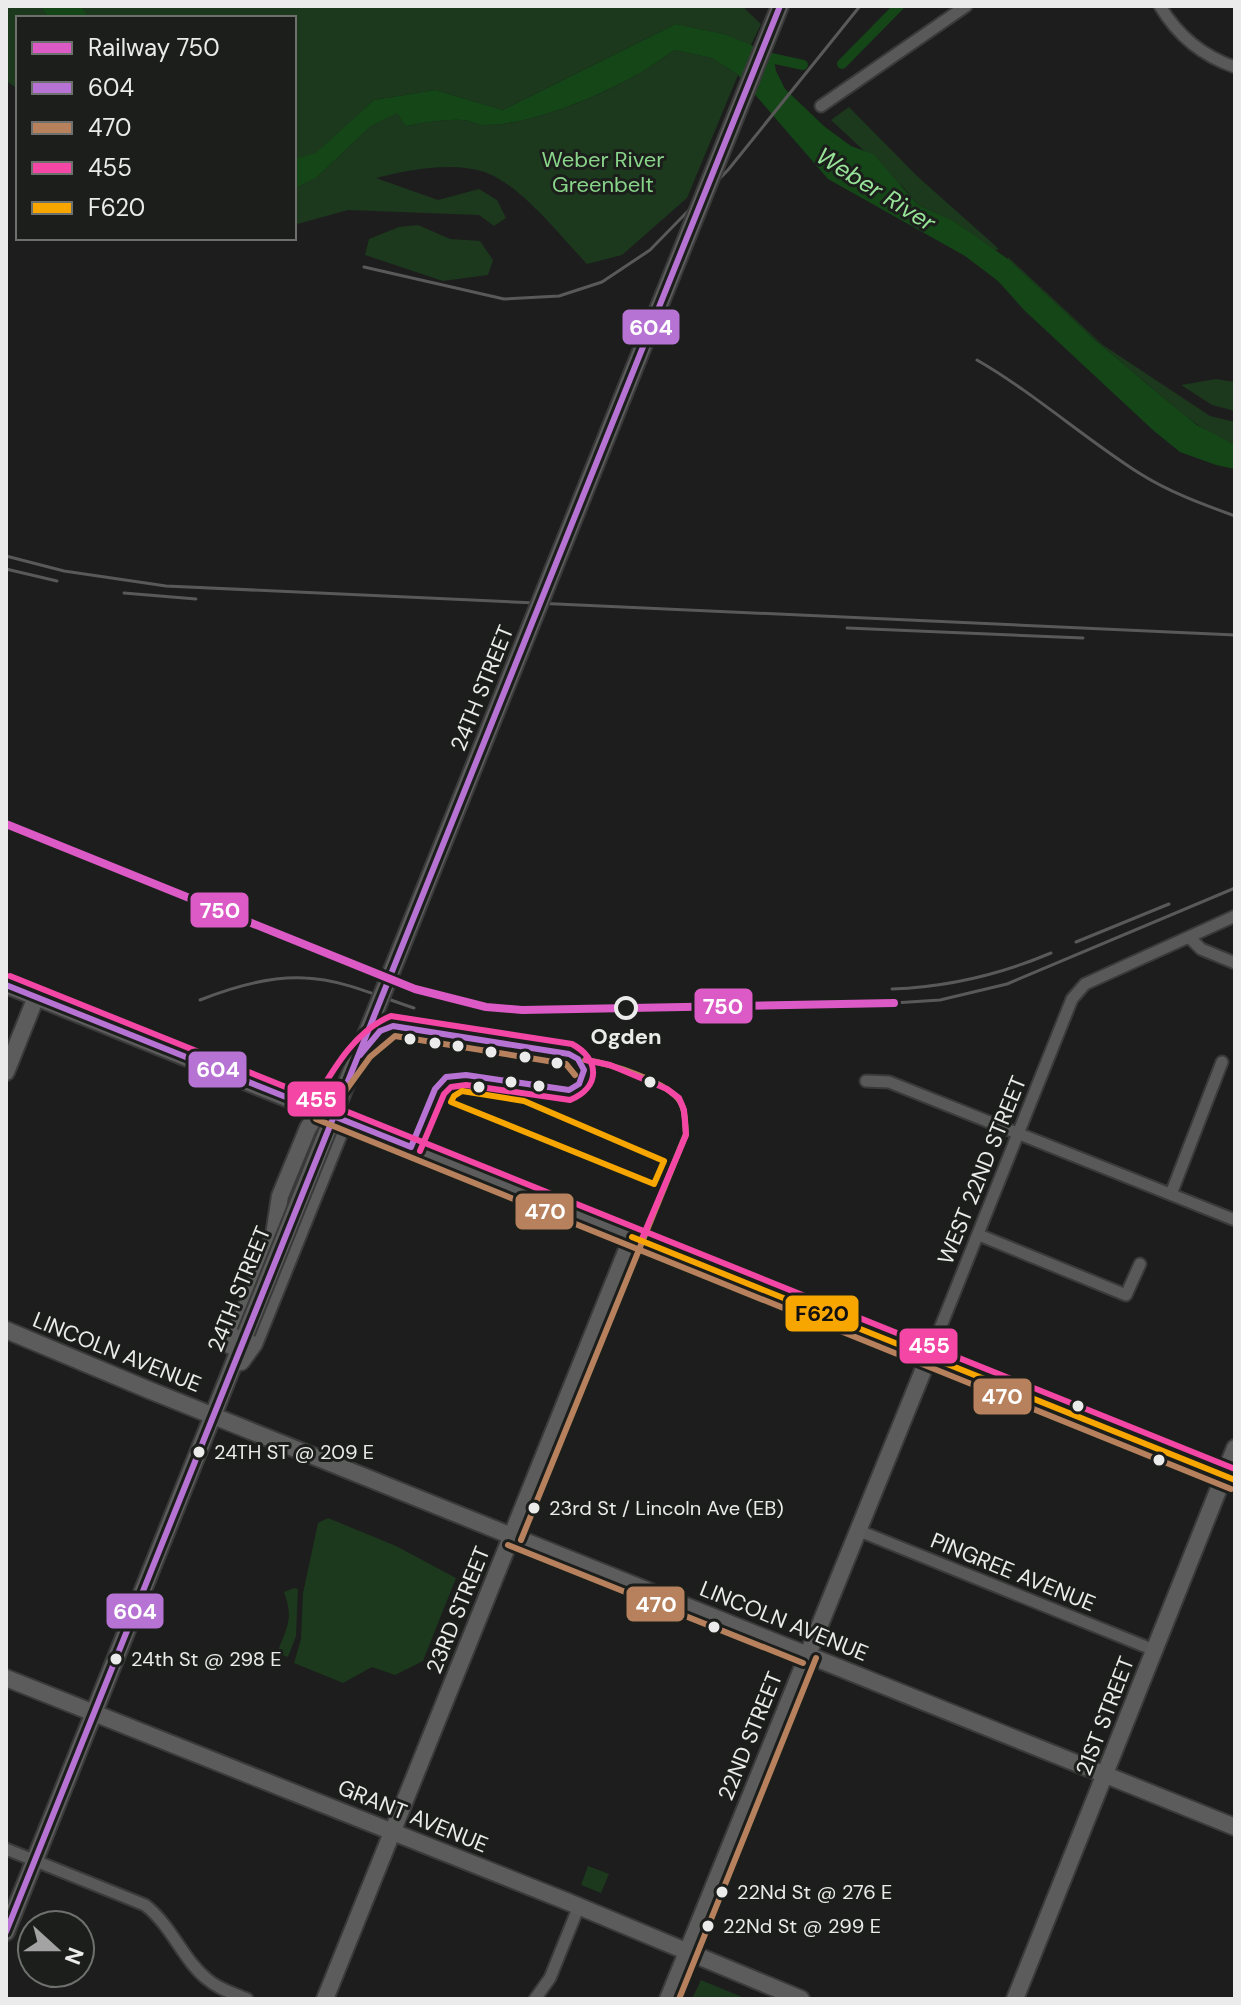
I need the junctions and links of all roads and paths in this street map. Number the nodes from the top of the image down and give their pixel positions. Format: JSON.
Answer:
{"nodes":[{"id":1,"x":966,"y":6,"type":"edge"},
{"id":2,"x":1160,"y":6,"type":"edge"},
{"id":3,"x":777,"y":14,"type":"edge"},
{"id":4,"x":1235,"y":67,"type":"edge"},
{"id":5,"x":821,"y":106,"type":"dead end"},
{"id":6,"x":1235,"y":916,"type":"edge"},
{"id":7,"x":1189,"y":937,"type":"junction"},
{"id":8,"x":1235,"y":963,"type":"edge"},
{"id":9,"x":6,"y":985,"type":"edge"},
{"id":10,"x":36,"y":997,"type":"junction"},
{"id":11,"x":1222,"y":1062,"type":"dead end"},
{"id":12,"x":6,"y":1072,"type":"edge"},
{"id":13,"x":866,"y":1081,"type":"dead end"},
{"id":14,"x":320,"y":1110,"type":"junction"},
{"id":15,"x":344,"y":1121,"type":"junction"},
{"id":16,"x":1019,"y":1132,"type":"junction"},
{"id":17,"x":1171,"y":1194,"type":"junction"},
{"id":18,"x":1235,"y":1220,"type":"edge"},
{"id":19,"x":979,"y":1235,"type":"junction"},
{"id":20,"x":632,"y":1237,"type":"junction"},
{"id":21,"x":1140,"y":1264,"type":"dead end"},
{"id":22,"x":6,"y":1330,"type":"edge"},
{"id":23,"x":929,"y":1356,"type":"junction"},
{"id":24,"x":223,"y":1386,"type":"junction"},
{"id":25,"x":213,"y":1414,"type":"junction"},
{"id":26,"x":1235,"y":1448,"type":"edge"},
{"id":27,"x":1230,"y":1478,"type":"edge"},
{"id":28,"x":857,"y":1530,"type":"junction"},
{"id":29,"x":512,"y":1536,"type":"junction"},
{"id":30,"x":1154,"y":1650,"type":"junction"},
{"id":31,"x":807,"y":1654,"type":"junction"},
{"id":32,"x":6,"y":1678,"type":"edge"},
{"id":33,"x":94,"y":1714,"type":"junction"},
{"id":34,"x":1106,"y":1775,"type":"junction"},
{"id":35,"x":1235,"y":1827,"type":"edge"},
{"id":36,"x":393,"y":1831,"type":"junction"},
{"id":37,"x":6,"y":1849,"type":"edge"},
{"id":38,"x":35,"y":1861,"type":"junction"},
{"id":39,"x":579,"y":1906,"type":"junction"},
{"id":40,"x":6,"y":1932,"type":"edge"},
{"id":41,"x":687,"y":1951,"type":"junction"},
{"id":42,"x":247,"y":1999,"type":"edge"},
{"id":43,"x":325,"y":1999,"type":"edge"},
{"id":44,"x":535,"y":1999,"type":"edge"},
{"id":45,"x":668,"y":1999,"type":"edge"},
{"id":46,"x":801,"y":1999,"type":"edge"},
{"id":47,"x":1015,"y":1999,"type":"edge"}],
"edges":[{"from":1,"to":5,"type":"street"},
{"from":2,"to":4,"type":"street"},
{"from":3,"to":24,"type":"main road","name":"24TH STREET","bridge":true},
{"from":6,"to":7,"type":"street"},
{"from":7,"to":8,"type":"street"},
{"from":7,"to":16,"type":"street","name":"WEST 22ND STREET"},
{"from":9,"to":10,"type":"main road"},
{"from":10,"to":12,"type":"main road"},
{"from":10,"to":14,"type":"main road"},
{"from":11,"to":17,"type":"street"},
{"from":13,"to":16,"type":"street"},
{"from":14,"to":15,"type":"main road"},
{"from":14,"to":24,"type":"main road","name":"24TH STREET"},
{"from":15,"to":20,"type":"main road"},
{"from":15,"to":24,"type":"main road","name":"24TH STREET"},
{"from":16,"to":17,"type":"street"},
{"from":16,"to":19,"type":"street","name":"WEST 22ND STREET"},
{"from":17,"to":18,"type":"street"},
{"from":19,"to":21,"type":"street"},
{"from":19,"to":23,"type":"street","name":"WEST 22ND STREET"},
{"from":20,"to":23,"type":"main road"},
{"from":20,"to":29,"type":"main road","name":"23RD STREET"},
{"from":22,"to":25,"type":"main road","name":"LINCOLN AVENUE"},
{"from":23,"to":27,"type":"main road"},
{"from":23,"to":28,"type":"main road","name":"22ND STREET"},
{"from":24,"to":25,"type":"main road","name":"24TH STREET"},
{"from":25,"to":29,"type":"main road","name":"LINCOLN AVENUE"},
{"from":25,"to":33,"type":"main road","name":"24TH STREET"},
{"from":26,"to":27,"type":"main road","name":"21ST STREET"},
{"from":27,"to":30,"type":"main road","name":"21ST STREET"},
{"from":28,"to":30,"type":"street","name":"PINGREE AVENUE"},
{"from":28,"to":31,"type":"main road","name":"22ND STREET"},
{"from":29,"to":31,"type":"main road","name":"LINCOLN AVENUE"},
{"from":29,"to":36,"type":"main road","name":"23RD STREET"},
{"from":30,"to":34,"type":"main road","name":"21ST STREET"},
{"from":31,"to":34,"type":"main road","name":"LINCOLN AVENUE"},
{"from":31,"to":41,"type":"main road","name":"22ND STREET"},
{"from":32,"to":33,"type":"main road","name":"GRANT AVENUE"},
{"from":33,"to":36,"type":"main road","name":"GRANT AVENUE"},
{"from":33,"to":38,"type":"main road","name":"24TH STREET"},
{"from":34,"to":35,"type":"main road","name":"LINCOLN AVENUE"},
{"from":34,"to":47,"type":"main road","name":"21ST STREET"},
{"from":36,"to":39,"type":"main road","name":"GRANT AVENUE"},
{"from":36,"to":43,"type":"main road","name":"23RD STREET"},
{"from":37,"to":38,"type":"street"},
{"from":38,"to":40,"type":"main road","name":"24TH STREET"},
{"from":38,"to":42,"type":"street"},
{"from":39,"to":41,"type":"main road","name":"GRANT AVENUE"},
{"from":39,"to":44,"type":"street"},
{"from":41,"to":45,"type":"main road","name":"22ND STREET"},
{"from":41,"to":46,"type":"main road","name":"GRANT AVENUE"}]}
